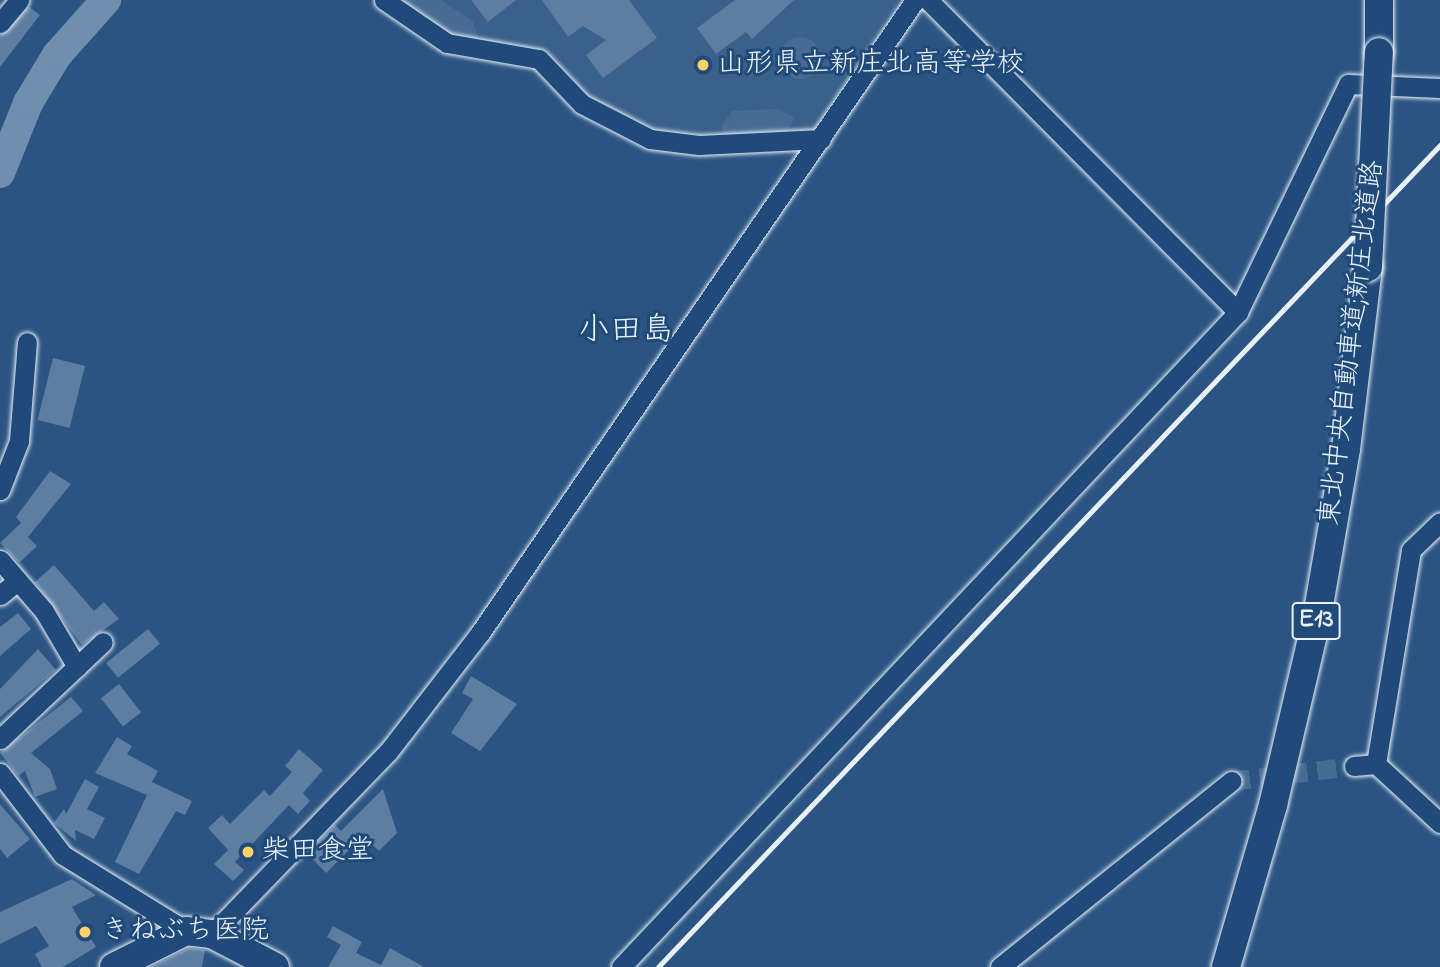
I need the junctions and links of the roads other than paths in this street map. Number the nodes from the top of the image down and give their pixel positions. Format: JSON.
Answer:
{"nodes":[{"id":1,"x":19,"y":0,"type":"edge"},
{"id":2,"x":384,"y":0,"type":"edge"},
{"id":3,"x":915,"y":0,"type":"edge"},
{"id":4,"x":928,"y":0,"type":"edge"},
{"id":5,"x":1379,"y":0,"type":"edge"},
{"id":6,"x":0,"y":23,"type":"edge"},
{"id":7,"x":1440,"y":88,"type":"edge"},
{"id":8,"x":821,"y":139,"type":"junction"},
{"id":9,"x":1238,"y":312,"type":"junction"},
{"id":10,"x":27,"y":342,"type":"dead end"},
{"id":11,"x":0,"y":490,"type":"edge"},
{"id":12,"x":1440,"y":522,"type":"edge"},
{"id":13,"x":0,"y":559,"type":"edge"},
{"id":14,"x":16,"y":582,"type":"junction"},
{"id":15,"x":0,"y":595,"type":"edge"},
{"id":16,"x":103,"y":642,"type":"dead end"},
{"id":17,"x":77,"y":667,"type":"junction"},
{"id":18,"x":0,"y":739,"type":"edge"},
{"id":19,"x":1376,"y":764,"type":"junction"},
{"id":20,"x":1354,"y":766,"type":"tunnel mouth"},
{"id":21,"x":0,"y":773,"type":"edge"},
{"id":22,"x":1231,"y":781,"type":"tunnel mouth"},
{"id":23,"x":1440,"y":822,"type":"edge"},
{"id":24,"x":200,"y":932,"type":"junction"},
{"id":25,"x":114,"y":967,"type":"edge"},
{"id":26,"x":275,"y":967,"type":"edge"},
{"id":27,"x":621,"y":967,"type":"edge"},
{"id":28,"x":1001,"y":967,"type":"edge"},
{"id":29,"x":1226,"y":967,"type":"edge"}],
"edges":[{"from":1,"to":6,"type":"street"},
{"from":2,"to":8,"type":"street"},
{"from":3,"to":8,"type":"street"},
{"from":4,"to":9,"type":"street"},
{"from":5,"to":29,"type":"highway","name":"東北中央自動車道;新庄北道路","number":"E13","bridge":true},
{"from":7,"to":9,"type":"street"},
{"from":8,"to":24,"type":"street"},
{"from":9,"to":27,"type":"street"},
{"from":10,"to":11,"type":"street"},
{"from":12,"to":19,"type":"street"},
{"from":13,"to":14,"type":"street"},
{"from":14,"to":15,"type":"street"},
{"from":14,"to":17,"type":"street"},
{"from":16,"to":17,"type":"street"},
{"from":17,"to":18,"type":"street"},
{"from":19,"to":20,"type":"street"},
{"from":19,"to":23,"type":"street"},
{"from":21,"to":24,"type":"street"},
{"from":22,"to":28,"type":"street"},
{"from":24,"to":25,"type":"highway"},
{"from":24,"to":26,"type":"highway"}]}
